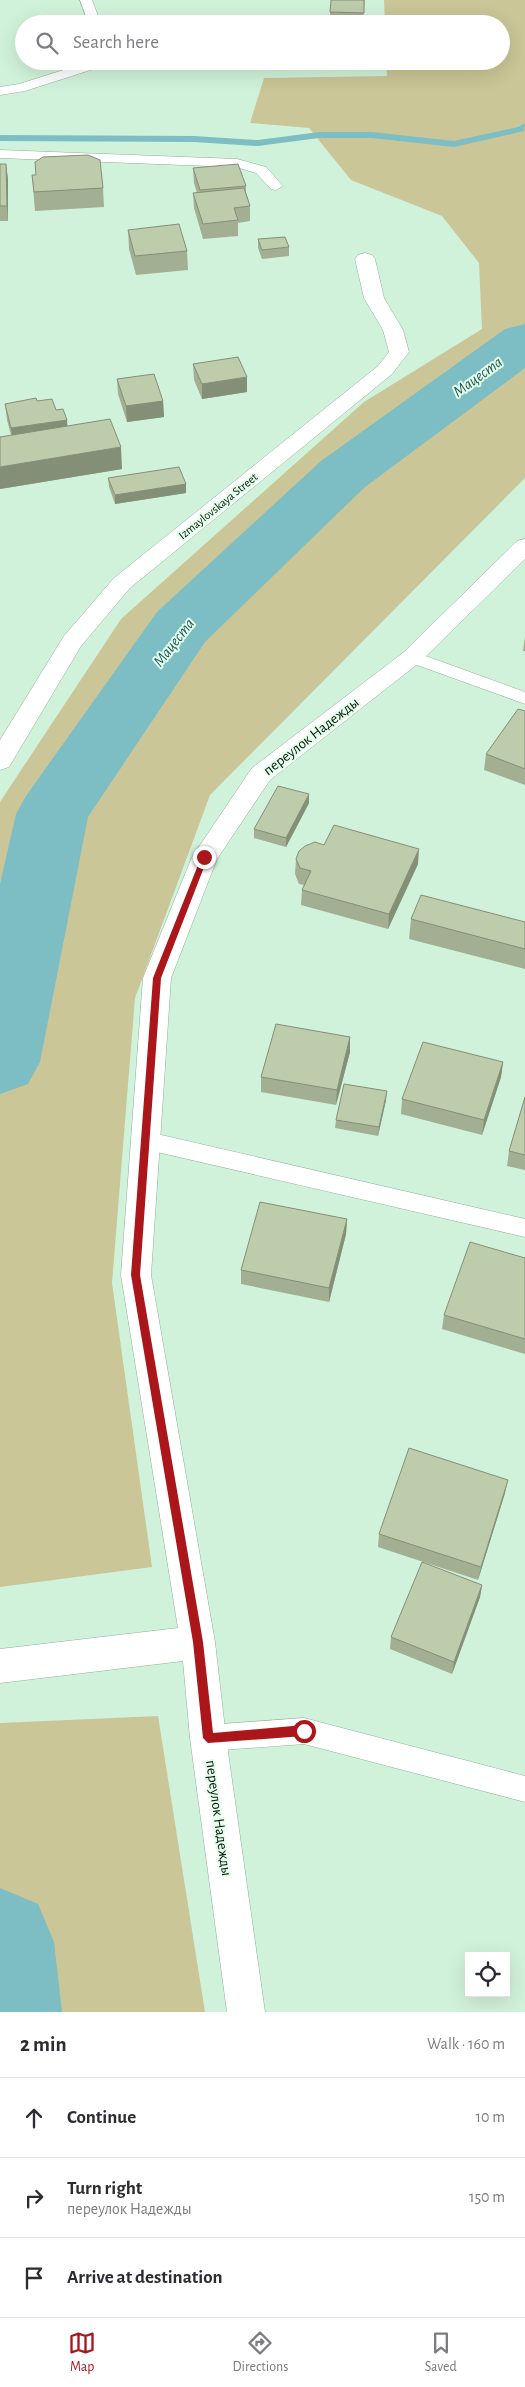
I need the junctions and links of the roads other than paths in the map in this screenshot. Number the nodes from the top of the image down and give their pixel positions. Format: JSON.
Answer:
{"nodes":[{"id":1,"x":86,"y":0,"type":"edge"},
{"id":2,"x":92,"y":15,"type":"edge"},
{"id":3,"x":76,"y":70,"type":"edge"},
{"id":4,"x":0,"y":91,"type":"edge"},
{"id":5,"x":0,"y":154,"type":"edge"},
{"id":6,"x":276,"y":186,"type":"dead end"},
{"id":7,"x":365,"y":259,"type":"dead end"},
{"id":8,"x":525,"y":546,"type":"edge"},
{"id":9,"x":412,"y":657,"type":"junction"},
{"id":10,"x":525,"y":698,"type":"edge"},
{"id":11,"x":0,"y":761,"type":"edge"},
{"id":12,"x":144,"y":1140,"type":"junction"},
{"id":13,"x":525,"y":1228,"type":"edge"},
{"id":14,"x":198,"y":1642,"type":"junction"},
{"id":15,"x":0,"y":1666,"type":"edge"},
{"id":16,"x":208,"y":1738,"type":"junction"},
{"id":17,"x":525,"y":1789,"type":"edge"},
{"id":18,"x":246,"y":2012,"type":"edge"}],
"edges":[{"from":1,"to":2,"type":"lane"},
{"from":3,"to":4,"type":"lane"},
{"from":5,"to":6,"type":"lane"},
{"from":7,"to":11,"type":"street","name":"Izmaylovskaya Street"},
{"from":8,"to":9,"type":"street","name":"переулок Надежды"},
{"from":9,"to":10,"type":"lane"},
{"from":9,"to":12,"type":"street","name":"переулок Надежды"},
{"from":12,"to":13,"type":"lane"},
{"from":12,"to":14,"type":"street","name":"переулок Надежды"},
{"from":14,"to":15,"type":"street"},
{"from":14,"to":16,"type":"street","name":"переулок Надежды"},
{"from":16,"to":17,"type":"lane"},
{"from":16,"to":18,"type":"street","name":"переулок Надежды"}]}
